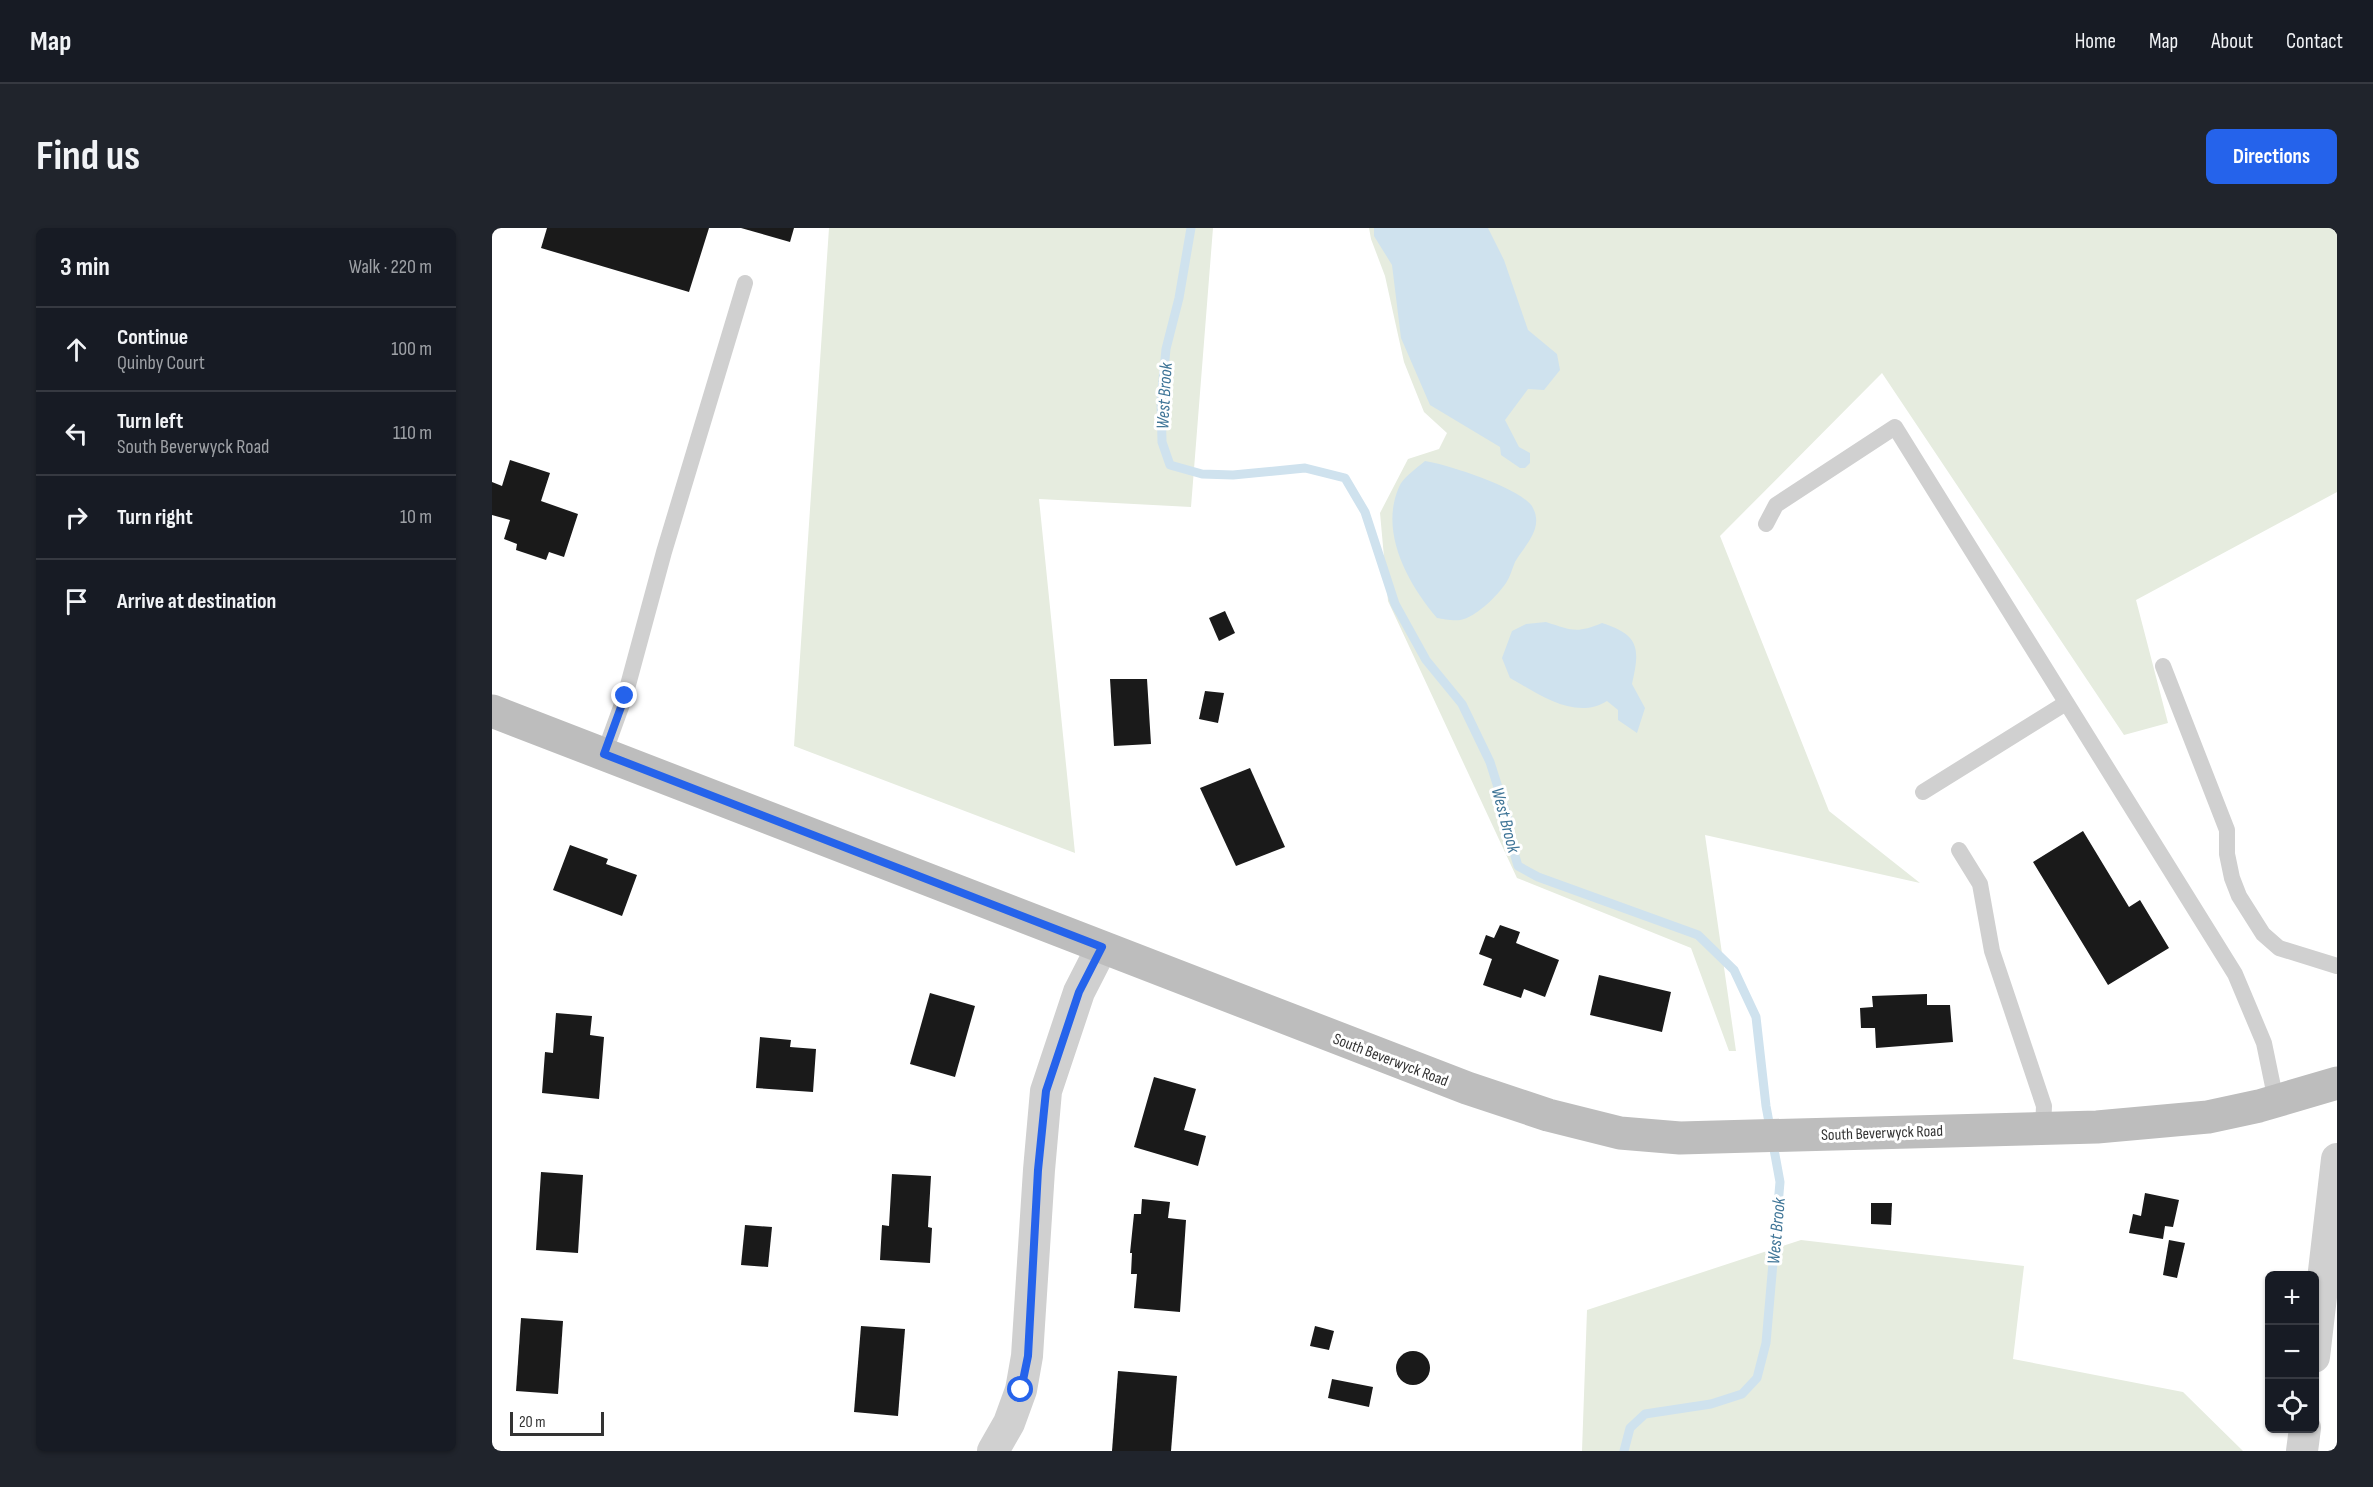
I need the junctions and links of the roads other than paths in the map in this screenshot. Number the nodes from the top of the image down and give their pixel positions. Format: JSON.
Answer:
{"nodes":[{"id":1,"x":745,"y":283,"type":"dead end"},
{"id":2,"x":1766,"y":524,"type":"dead end"},
{"id":3,"x":2163,"y":666,"type":"dead end"},
{"id":4,"x":2066,"y":703,"type":"junction"},
{"id":5,"x":492,"y":711,"type":"edge"},
{"id":6,"x":604,"y":754,"type":"junction"},
{"id":7,"x":1923,"y":792,"type":"dead end"},
{"id":8,"x":1959,"y":850,"type":"dead end"},
{"id":9,"x":1102,"y":947,"type":"junction"},
{"id":10,"x":2337,"y":966,"type":"edge"},
{"id":11,"x":2337,"y":1083,"type":"edge"},
{"id":12,"x":2276,"y":1101,"type":"junction"},
{"id":13,"x":2043,"y":1128,"type":"junction"},
{"id":14,"x":2337,"y":1159,"type":"edge"},
{"id":15,"x":2318,"y":1325,"type":"edge"},
{"id":16,"x":2304,"y":1433,"type":"edge"},
{"id":17,"x":993,"y":1451,"type":"edge"},
{"id":18,"x":2302,"y":1451,"type":"edge"}],
"edges":[{"from":1,"to":6,"type":"lane"},
{"from":2,"to":4,"type":"lane"},
{"from":3,"to":10,"type":"lane"},
{"from":4,"to":7,"type":"lane"},
{"from":4,"to":12,"type":"lane"},
{"from":5,"to":6,"type":"main road","name":"South Beverwyck Road"},
{"from":6,"to":9,"type":"main road","name":"South Beverwyck Road"},
{"from":8,"to":13,"type":"lane"},
{"from":9,"to":13,"type":"main road","name":"South Beverwyck Road"},
{"from":9,"to":17,"type":"street"},
{"from":11,"to":12,"type":"main road","name":"South Beverwyck Road"},
{"from":12,"to":13,"type":"main road","name":"South Beverwyck Road"},
{"from":14,"to":15,"type":"street"},
{"from":16,"to":18,"type":"street"}]}
